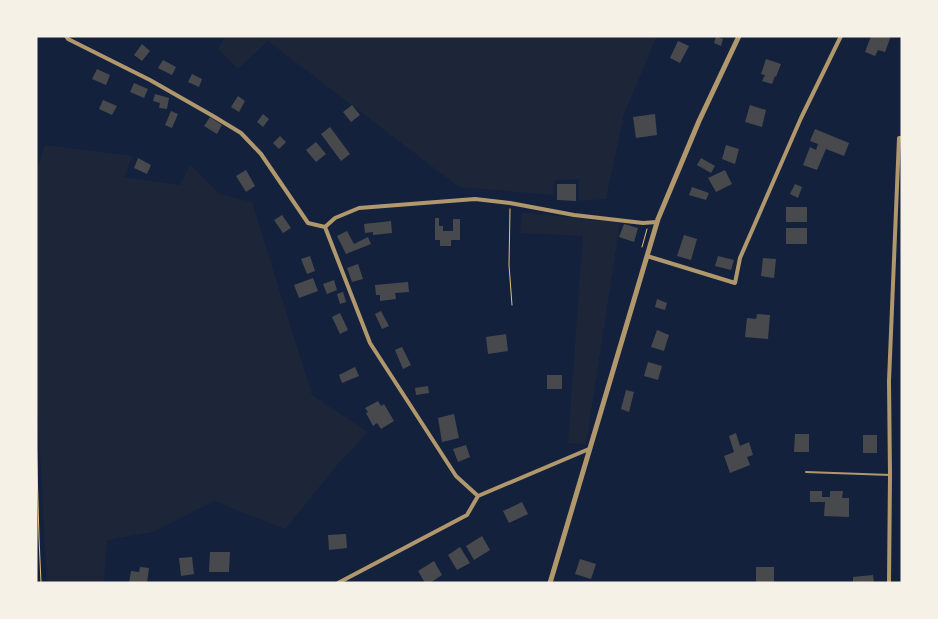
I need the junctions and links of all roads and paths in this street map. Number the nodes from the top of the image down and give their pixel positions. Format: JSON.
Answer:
{"nodes":[{"id":1,"x":66,"y":36,"type":"edge"},
{"id":2,"x":740,"y":36,"type":"edge"},
{"id":3,"x":841,"y":36,"type":"edge"},
{"id":4,"x":900,"y":138,"type":"edge"},
{"id":5,"x":510,"y":203,"type":"junction"},
{"id":6,"x":657,"y":222,"type":"junction"},
{"id":7,"x":325,"y":227,"type":"junction"},
{"id":8,"x":647,"y":256,"type":"junction"},
{"id":9,"x":512,"y":305,"type":"dead end"},
{"id":10,"x":36,"y":432,"type":"edge"},
{"id":11,"x":589,"y":449,"type":"junction"},
{"id":12,"x":806,"y":472,"type":"dead end"},
{"id":13,"x":890,"y":476,"type":"junction"},
{"id":14,"x":478,"y":496,"type":"junction"},
{"id":15,"x":41,"y":583,"type":"edge"},
{"id":16,"x":338,"y":583,"type":"edge"},
{"id":17,"x":550,"y":583,"type":"edge"},
{"id":18,"x":889,"y":583,"type":"edge"}],
"edges":[{"from":1,"to":7,"type":"street"},
{"from":2,"to":6,"type":"street"},
{"from":3,"to":8,"type":"street"},
{"from":4,"to":13,"type":"street"},
{"from":5,"to":6,"type":"street"},
{"from":5,"to":7,"type":"street"},
{"from":5,"to":9,"type":"path"},
{"from":6,"to":8,"type":"street"},
{"from":7,"to":14,"type":"street"},
{"from":8,"to":11,"type":"street"},
{"from":10,"to":15,"type":"path"},
{"from":11,"to":14,"type":"street"},
{"from":11,"to":17,"type":"street"},
{"from":12,"to":13,"type":"lane"},
{"from":13,"to":18,"type":"street"},
{"from":14,"to":16,"type":"street"}]}
